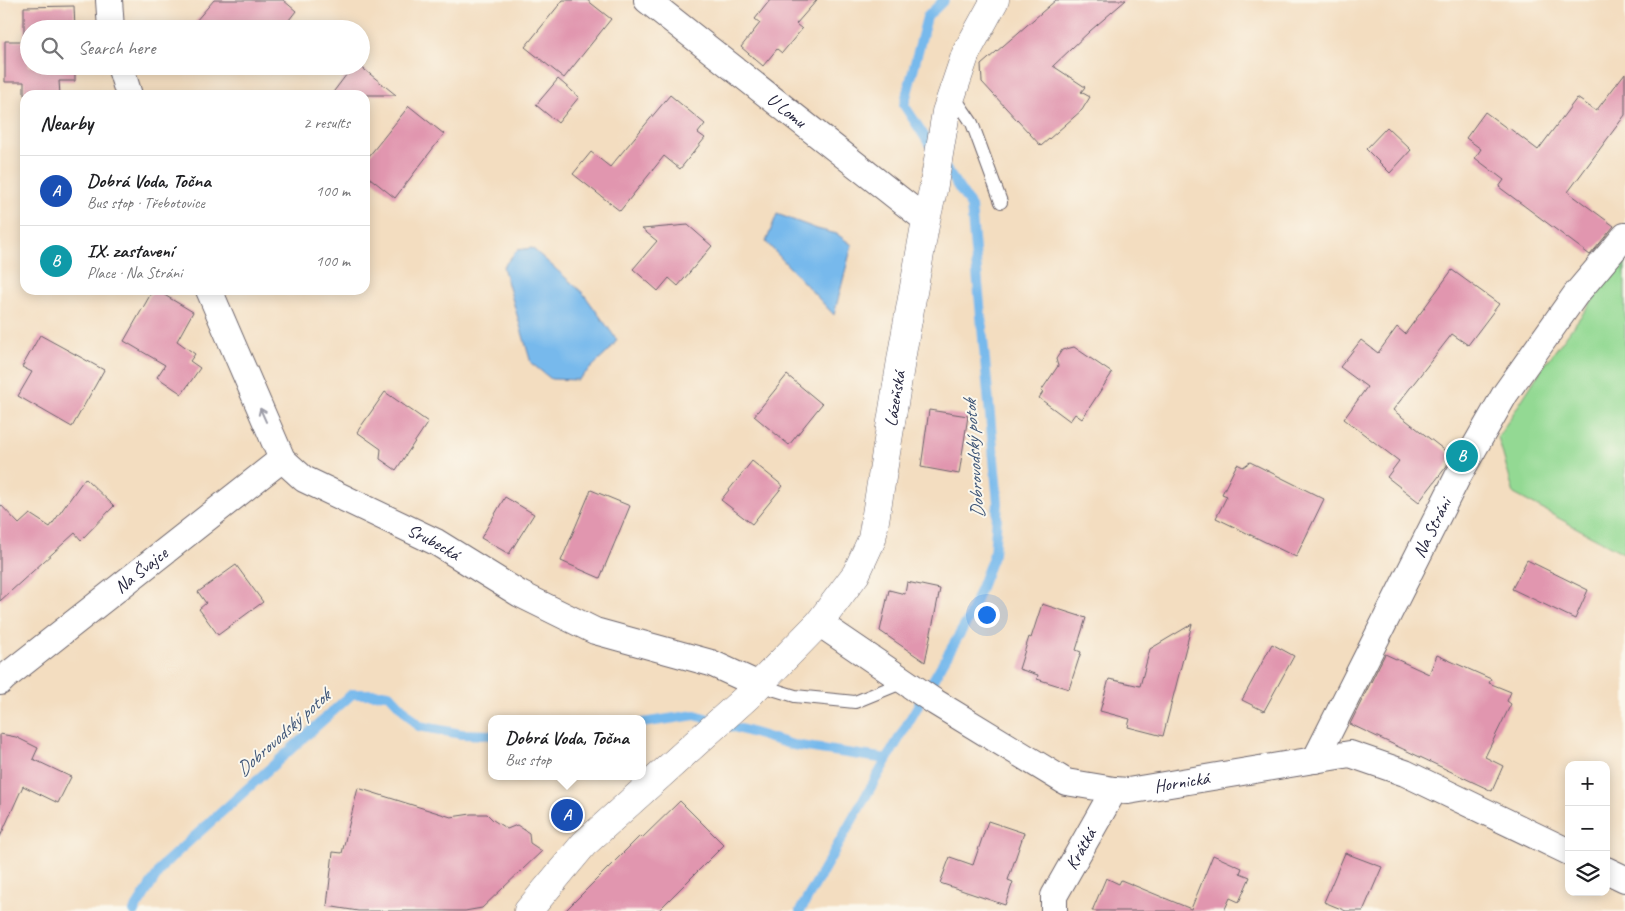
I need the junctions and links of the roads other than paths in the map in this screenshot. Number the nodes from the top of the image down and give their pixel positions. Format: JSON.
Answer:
{"nodes":[{"id":1,"x":109,"y":0,"type":"edge"},
{"id":2,"x":647,"y":0,"type":"edge"},
{"id":3,"x":995,"y":0,"type":"edge"},
{"id":4,"x":110,"y":20,"type":"edge"},
{"id":5,"x":123,"y":75,"type":"edge"},
{"id":6,"x":127,"y":90,"type":"edge"},
{"id":7,"x":949,"y":102,"type":"junction"},
{"id":8,"x":1001,"y":202,"type":"dead end"},
{"id":9,"x":926,"y":220,"type":"junction"},
{"id":10,"x":1625,"y":236,"type":"edge"},
{"id":11,"x":210,"y":295,"type":"edge"},
{"id":12,"x":282,"y":460,"type":"junction"},
{"id":13,"x":819,"y":623,"type":"junction"},
{"id":14,"x":0,"y":682,"type":"edge"},
{"id":15,"x":904,"y":682,"type":"junction"},
{"id":16,"x":754,"y":691,"type":"junction"},
{"id":17,"x":1315,"y":760,"type":"junction"},
{"id":18,"x":1114,"y":790,"type":"junction"},
{"id":19,"x":1567,"y":851,"type":"edge"},
{"id":20,"x":1610,"y":872,"type":"edge"},
{"id":21,"x":1625,"y":879,"type":"edge"},
{"id":22,"x":528,"y":911,"type":"edge"},
{"id":23,"x":1054,"y":911,"type":"edge"}],
"edges":[{"from":1,"to":4,"type":"street"},
{"from":2,"to":9,"type":"street","name":"U Lomu"},
{"from":3,"to":7,"type":"street","name":"Lázeňská"},
{"from":5,"to":6,"type":"street"},
{"from":7,"to":8,"type":"lane"},
{"from":7,"to":9,"type":"street","name":"Lázeňská"},
{"from":9,"to":13,"type":"street","name":"Lázeňská"},
{"from":10,"to":17,"type":"street","name":"Na Stráni"},
{"from":12,"to":11,"type":"street","name":"Srubecká","one_way":true},
{"from":12,"to":14,"type":"street","name":"Na Švajce"},
{"from":12,"to":16,"type":"street","name":"Srubecká"},
{"from":13,"to":15,"type":"street","name":"Hornická"},
{"from":13,"to":16,"type":"street","name":"Lázeňská"},
{"from":15,"to":16,"type":"lane"},
{"from":15,"to":18,"type":"street","name":"Hornická"},
{"from":16,"to":22,"type":"street","name":"Lázeňská"},
{"from":17,"to":18,"type":"street","name":"Hornická"},
{"from":17,"to":19,"type":"street","name":"Hornická"},
{"from":18,"to":23,"type":"street","name":"Krátká"},
{"from":20,"to":21,"type":"street"}]}
